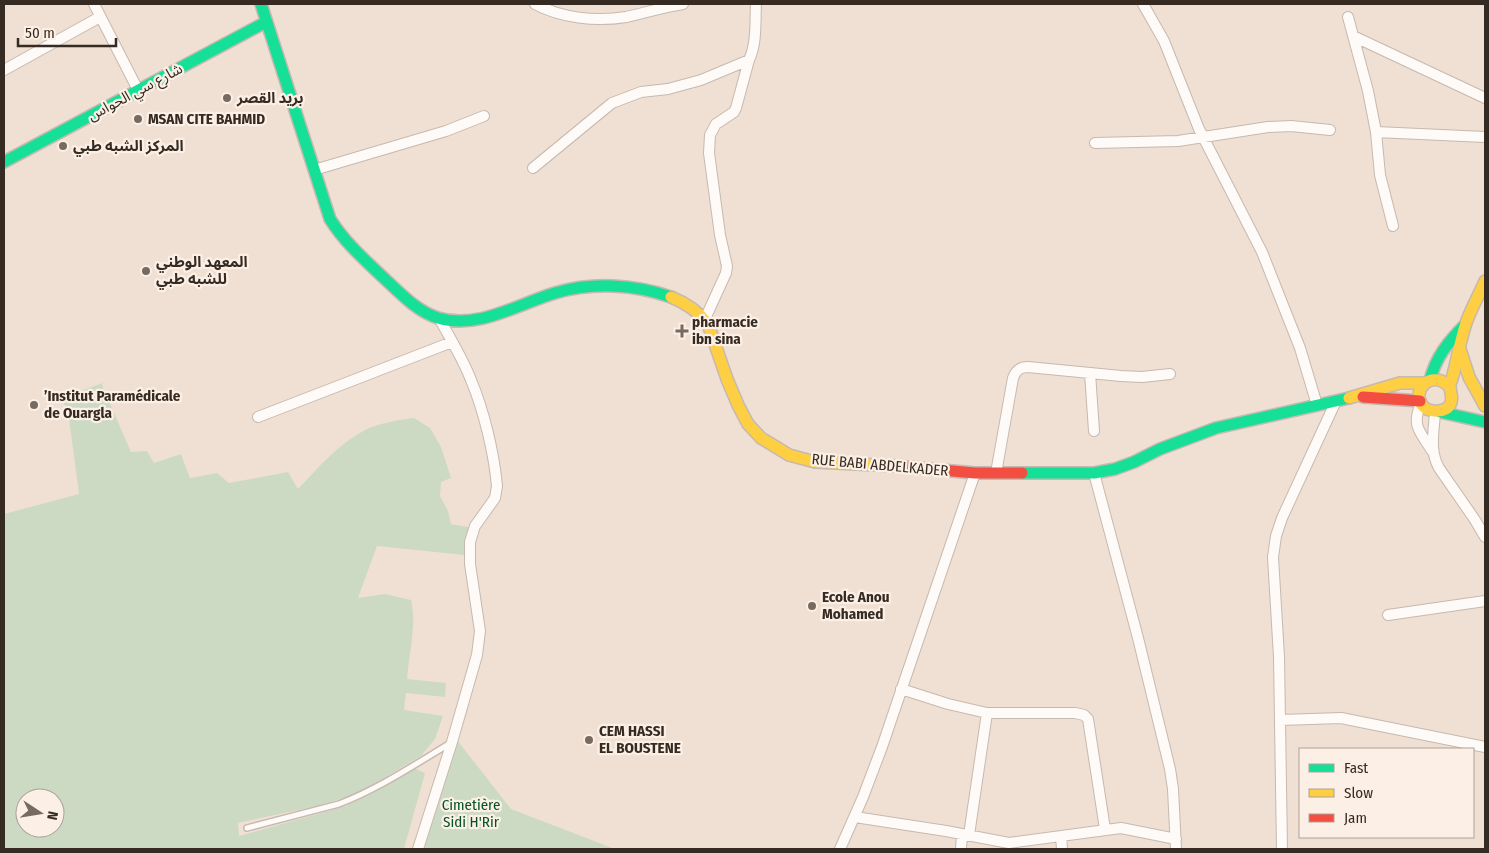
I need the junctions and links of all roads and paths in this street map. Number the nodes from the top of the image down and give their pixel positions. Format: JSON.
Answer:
{"nodes":[{"id":1,"x":94,"y":4,"type":"edge"},
{"id":2,"x":261,"y":4,"type":"edge"},
{"id":3,"x":535,"y":4,"type":"edge"},
{"id":4,"x":683,"y":4,"type":"edge"},
{"id":5,"x":756,"y":4,"type":"edge"},
{"id":6,"x":1143,"y":4,"type":"edge"},
{"id":7,"x":100,"y":17,"type":"junction"},
{"id":8,"x":1348,"y":17,"type":"dead end"},
{"id":9,"x":266,"y":22,"type":"junction"},
{"id":10,"x":1353,"y":36,"type":"junction"},
{"id":11,"x":749,"y":60,"type":"junction"},
{"id":12,"x":4,"y":70,"type":"edge"},
{"id":13,"x":138,"y":90,"type":"junction"},
{"id":14,"x":1485,"y":98,"type":"edge"},
{"id":15,"x":484,"y":116,"type":"dead end"},
{"id":16,"x":1330,"y":130,"type":"dead end"},
{"id":17,"x":1376,"y":132,"type":"junction"},
{"id":18,"x":1485,"y":137,"type":"edge"},
{"id":19,"x":1203,"y":138,"type":"junction"},
{"id":20,"x":1095,"y":143,"type":"dead end"},
{"id":21,"x":4,"y":162,"type":"edge"},
{"id":22,"x":533,"y":168,"type":"dead end"},
{"id":23,"x":314,"y":170,"type":"junction"},
{"id":24,"x":1394,"y":226,"type":"dead end"},
{"id":25,"x":1485,"y":281,"type":"edge"},
{"id":26,"x":439,"y":318,"type":"junction"},
{"id":27,"x":705,"y":319,"type":"junction"},
{"id":28,"x":1466,"y":324,"type":"junction"},
{"id":29,"x":452,"y":342,"type":"junction"},
{"id":30,"x":1460,"y":349,"type":"junction"},
{"id":31,"x":1090,"y":373,"type":"junction"},
{"id":32,"x":1170,"y":374,"type":"dead end"},
{"id":33,"x":1428,"y":381,"type":"junction"},
{"id":34,"x":1450,"y":388,"type":"junction"},
{"id":35,"x":1360,"y":396,"type":"junction"},
{"id":36,"x":1336,"y":401,"type":"junction"},
{"id":37,"x":1421,"y":402,"type":"junction"},
{"id":38,"x":1317,"y":405,"type":"junction"},
{"id":39,"x":1485,"y":407,"type":"edge"},
{"id":40,"x":1438,"y":412,"type":"junction"},
{"id":41,"x":258,"y":417,"type":"dead end"},
{"id":42,"x":1485,"y":422,"type":"edge"},
{"id":43,"x":1094,"y":431,"type":"dead end"},
{"id":44,"x":1432,"y":451,"type":"junction"},
{"id":45,"x":975,"y":473,"type":"junction"},
{"id":46,"x":996,"y":473,"type":"junction"},
{"id":47,"x":1094,"y":473,"type":"junction"},
{"id":48,"x":1485,"y":537,"type":"edge"},
{"id":49,"x":1485,"y":601,"type":"edge"},
{"id":50,"x":1388,"y":615,"type":"dead end"},
{"id":51,"x":901,"y":689,"type":"junction"},
{"id":52,"x":987,"y":713,"type":"junction"},
{"id":53,"x":1280,"y":720,"type":"junction"},
{"id":54,"x":452,"y":742,"type":"junction"},
{"id":55,"x":1485,"y":747,"type":"edge"},
{"id":56,"x":855,"y":817,"type":"junction"},
{"id":57,"x":247,"y":828,"type":"dead end"},
{"id":58,"x":1105,"y":829,"type":"junction"},
{"id":59,"x":965,"y":835,"type":"junction"},
{"id":60,"x":1061,"y":836,"type":"junction"},
{"id":61,"x":1176,"y":844,"type":"edge"},
{"id":62,"x":418,"y":849,"type":"edge"},
{"id":63,"x":840,"y":849,"type":"edge"},
{"id":64,"x":961,"y":849,"type":"edge"},
{"id":65,"x":1062,"y":849,"type":"edge"},
{"id":66,"x":1282,"y":849,"type":"edge"}],
"edges":[{"from":1,"to":7,"type":"street"},
{"from":2,"to":9,"type":"main road","name":"RUE BABI ABDELKADER"},
{"from":3,"to":4,"type":"street"},
{"from":5,"to":11,"type":"street"},
{"from":6,"to":19,"type":"street"},
{"from":7,"to":12,"type":"street"},
{"from":7,"to":13,"type":"street"},
{"from":8,"to":10,"type":"street"},
{"from":9,"to":13,"type":"main road","name":"شارع سي الحواس"},
{"from":9,"to":23,"type":"main road","name":"RUE BABI ABDELKADER"},
{"from":10,"to":14,"type":"street"},
{"from":10,"to":17,"type":"street"},
{"from":11,"to":22,"type":"street"},
{"from":11,"to":27,"type":"street"},
{"from":13,"to":21,"type":"main road","name":"شارع سي الحواس"},
{"from":15,"to":23,"type":"street"},
{"from":16,"to":19,"type":"street"},
{"from":17,"to":18,"type":"street"},
{"from":17,"to":24,"type":"street"},
{"from":19,"to":20,"type":"street"},
{"from":19,"to":38,"type":"street"},
{"from":23,"to":26,"type":"main road","name":"RUE BABI ABDELKADER"},
{"from":25,"to":28,"type":"main road"},
{"from":26,"to":27,"type":"main road","name":"RUE BABI ABDELKADER"},
{"from":26,"to":29,"type":"street"},
{"from":27,"to":45,"type":"main road","name":"RUE BABI ABDELKADER"},
{"from":28,"to":30,"type":"main road"},
{"from":28,"to":33,"type":"main road"},
{"from":29,"to":41,"type":"street"},
{"from":29,"to":54,"type":"street"},
{"from":30,"to":34,"type":"main road"},
{"from":30,"to":39,"type":"main road"},
{"from":31,"to":32,"type":"street"},
{"from":31,"to":43,"type":"street"},
{"from":31,"to":46,"type":"street"},
{"from":33,"to":34,"type":"main road"},
{"from":33,"to":35,"type":"main road"},
{"from":33,"to":37,"type":"main road"},
{"from":34,"to":39,"type":"main road"},
{"from":34,"to":40,"type":"main road"},
{"from":35,"to":36,"type":"main road","name":"RUE BABI ABDELKADER"},
{"from":35,"to":37,"type":"main road"},
{"from":36,"to":38,"type":"main road","name":"RUE BABI ABDELKADER"},
{"from":36,"to":53,"type":"street"},
{"from":37,"to":40,"type":"main road"},
{"from":37,"to":44,"type":"street"},
{"from":38,"to":47,"type":"main road","name":"RUE BABI ABDELKADER"},
{"from":40,"to":42,"type":"main road"},
{"from":40,"to":44,"type":"street"},
{"from":44,"to":48,"type":"street"},
{"from":45,"to":46,"type":"main road","name":"RUE BABI ABDELKADER"},
{"from":45,"to":51,"type":"street"},
{"from":46,"to":47,"type":"main road","name":"RUE BABI ABDELKADER"},
{"from":47,"to":61,"type":"street"},
{"from":49,"to":50,"type":"street"},
{"from":51,"to":52,"type":"street"},
{"from":51,"to":56,"type":"street"},
{"from":52,"to":58,"type":"street"},
{"from":52,"to":59,"type":"street"},
{"from":53,"to":55,"type":"street"},
{"from":53,"to":66,"type":"street"},
{"from":54,"to":57,"type":"lane"},
{"from":54,"to":62,"type":"street"},
{"from":56,"to":59,"type":"street"},
{"from":56,"to":63,"type":"street"},
{"from":58,"to":60,"type":"street"},
{"from":58,"to":61,"type":"street"},
{"from":59,"to":60,"type":"street"},
{"from":59,"to":64,"type":"street"},
{"from":60,"to":65,"type":"street"}]}
